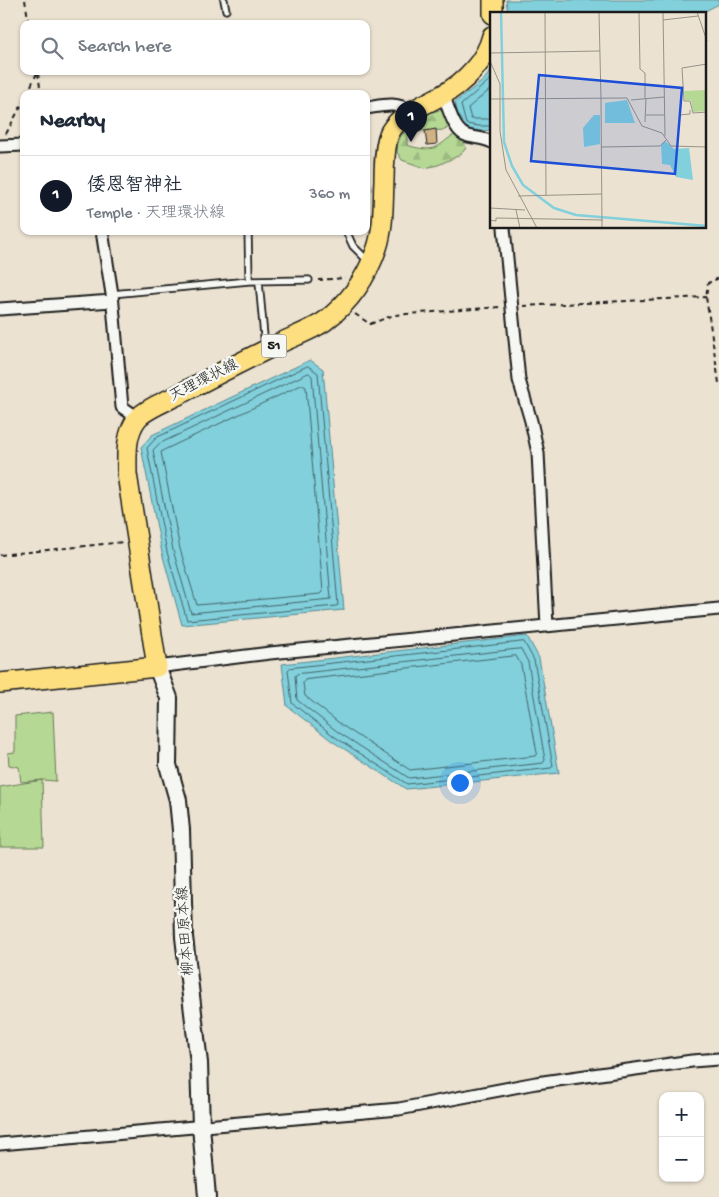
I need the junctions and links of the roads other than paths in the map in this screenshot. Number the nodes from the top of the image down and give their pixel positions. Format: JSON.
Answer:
{"nodes":[{"id":1,"x":224,"y":0,"type":"edge"},
{"id":2,"x":226,"y":10,"type":"dead end"},
{"id":3,"x":490,"y":43,"type":"edge"},
{"id":4,"x":443,"y":95,"type":"junction"},
{"id":5,"x":370,"y":108,"type":"edge"},
{"id":6,"x":409,"y":111,"type":"junction"},
{"id":7,"x":490,"y":141,"type":"edge"},
{"id":8,"x":2,"y":142,"type":"edge"},
{"id":9,"x":20,"y":144,"type":"edge"},
{"id":10,"x":504,"y":229,"type":"edge"},
{"id":11,"x":103,"y":235,"type":"edge"},
{"id":12,"x":248,"y":235,"type":"edge"},
{"id":13,"x":348,"y":235,"type":"edge"},
{"id":14,"x":366,"y":270,"type":"junction"},
{"id":15,"x":309,"y":280,"type":"road end"},
{"id":16,"x":249,"y":281,"type":"junction"},
{"id":17,"x":259,"y":282,"type":"junction"},
{"id":18,"x":112,"y":298,"type":"junction"},
{"id":19,"x":0,"y":309,"type":"edge"},
{"id":20,"x":265,"y":350,"type":"junction"},
{"id":21,"x":138,"y":418,"type":"junction"},
{"id":22,"x":719,"y":609,"type":"edge"},
{"id":23,"x":548,"y":626,"type":"junction"},
{"id":24,"x":157,"y":667,"type":"junction"},
{"id":25,"x":0,"y":683,"type":"edge"},
{"id":26,"x":719,"y":1059,"type":"edge"},
{"id":27,"x":201,"y":1126,"type":"junction"},
{"id":28,"x":0,"y":1144,"type":"edge"},
{"id":29,"x":207,"y":1197,"type":"edge"}],
"edges":[{"from":1,"to":2,"type":"lane"},
{"from":3,"to":4,"type":"main road","name":"天理環状線","number":"51"},
{"from":4,"to":6,"type":"main road","name":"天理環状線","number":"51"},
{"from":4,"to":7,"type":"street"},
{"from":5,"to":6,"type":"street"},
{"from":6,"to":14,"type":"main road","name":"天理環状線","number":"51"},
{"from":8,"to":9,"type":"street"},
{"from":10,"to":23,"type":"street"},
{"from":11,"to":18,"type":"street"},
{"from":12,"to":16,"type":"lane"},
{"from":13,"to":14,"type":"lane"},
{"from":14,"to":20,"type":"main road","name":"天理環状線","number":"51"},
{"from":15,"to":17,"type":"lane"},
{"from":16,"to":17,"type":"lane"},
{"from":16,"to":18,"type":"lane"},
{"from":17,"to":20,"type":"lane"},
{"from":18,"to":19,"type":"street"},
{"from":18,"to":21,"type":"street"},
{"from":20,"to":21,"type":"main road","name":"天理環状線","number":"51"},
{"from":21,"to":24,"type":"main road"},
{"from":22,"to":23,"type":"street"},
{"from":23,"to":24,"type":"street"},
{"from":24,"to":25,"type":"main road"},
{"from":24,"to":27,"type":"main road","name":"柳本田原本線"},
{"from":26,"to":27,"type":"street"},
{"from":27,"to":28,"type":"street"},
{"from":27,"to":29,"type":"main road","name":"柳本田原本線"}]}
